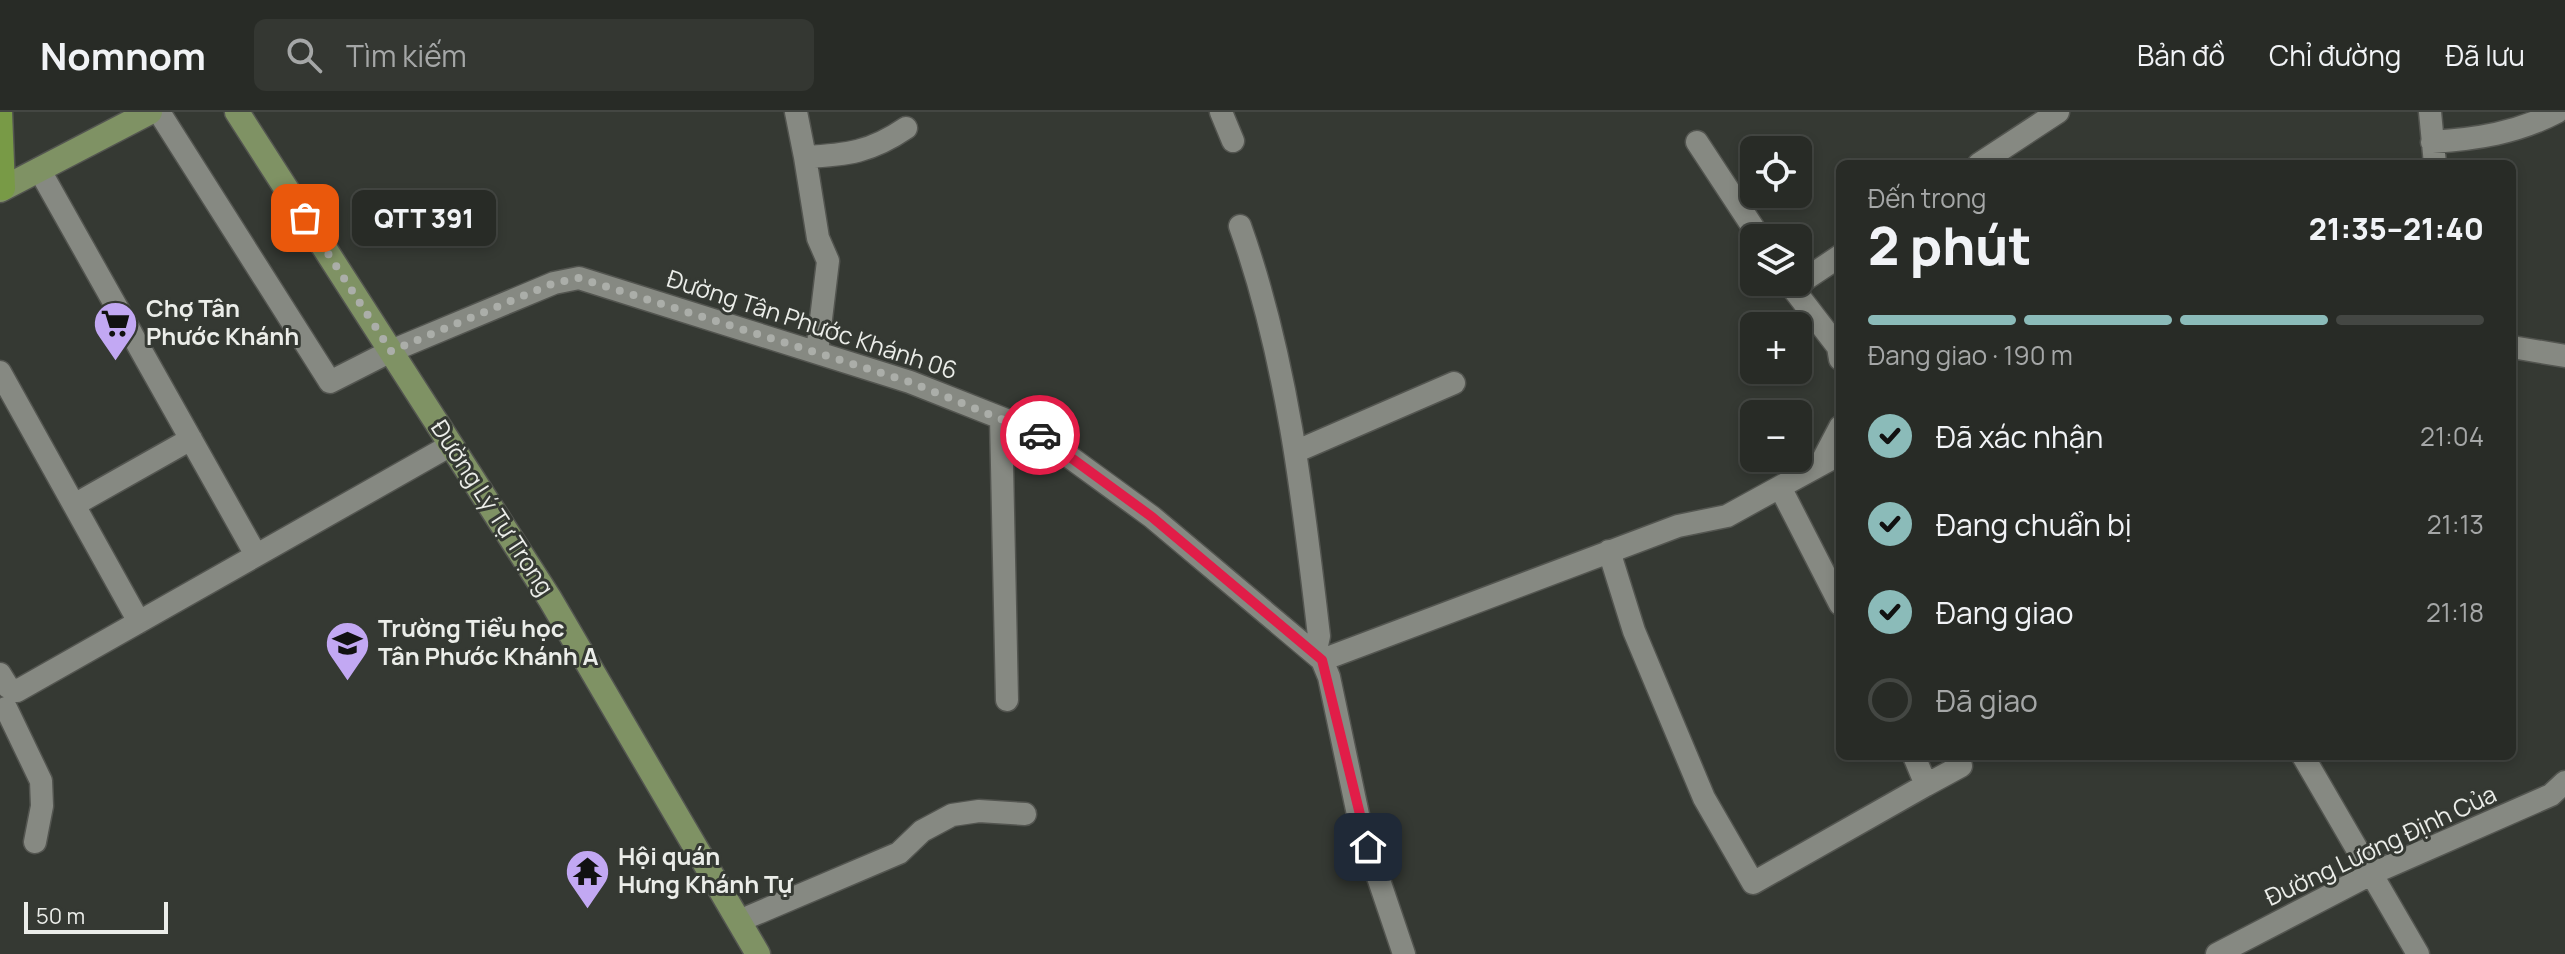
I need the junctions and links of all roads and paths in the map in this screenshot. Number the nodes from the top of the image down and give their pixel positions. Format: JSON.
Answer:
{"nodes":[{"id":1,"x":0,"y":112,"type":"edge"},
{"id":2,"x":150,"y":112,"type":"edge"},
{"id":3,"x":159,"y":112,"type":"edge"},
{"id":4,"x":237,"y":112,"type":"edge"},
{"id":5,"x":796,"y":112,"type":"edge"},
{"id":6,"x":1221,"y":112,"type":"edge"},
{"id":7,"x":2058,"y":112,"type":"edge"},
{"id":8,"x":2430,"y":112,"type":"edge"},
{"id":9,"x":2557,"y":112,"type":"edge"},
{"id":10,"x":906,"y":128,"type":"dead end"},
{"id":11,"x":1233,"y":141,"type":"dead end"},
{"id":12,"x":1697,"y":142,"type":"dead end"},
{"id":13,"x":2434,"y":153,"type":"edge"},
{"id":14,"x":805,"y":157,"type":"junction"},
{"id":15,"x":1985,"y":160,"type":"edge"},
{"id":16,"x":39,"y":169,"type":"junction"},
{"id":17,"x":2,"y":189,"type":"edge"},
{"id":18,"x":1751,"y":224,"type":"edge"},
{"id":19,"x":1240,"y":226,"type":"dead end"},
{"id":20,"x":1836,"y":258,"type":"edge"},
{"id":21,"x":1812,"y":272,"type":"edge"},
{"id":22,"x":1799,"y":296,"type":"edge"},
{"id":23,"x":1836,"y":344,"type":"edge"},
{"id":24,"x":2516,"y":348,"type":"edge"},
{"id":25,"x":391,"y":351,"type":"junction"},
{"id":26,"x":817,"y":352,"type":"junction"},
{"id":27,"x":2565,"y":356,"type":"edge"},
{"id":28,"x":0,"y":372,"type":"edge"},
{"id":29,"x":1454,"y":383,"type":"dead end"},
{"id":30,"x":1001,"y":418,"type":"junction"},
{"id":31,"x":1836,"y":435,"type":"edge"},
{"id":32,"x":191,"y":439,"type":"junction"},
{"id":33,"x":451,"y":445,"type":"junction"},
{"id":34,"x":1297,"y":451,"type":"junction"},
{"id":35,"x":1836,"y":456,"type":"edge"},
{"id":36,"x":1820,"y":465,"type":"junction"},
{"id":37,"x":1780,"y":487,"type":"junction"},
{"id":38,"x":74,"y":505,"type":"junction"},
{"id":39,"x":1609,"y":551,"type":"junction"},
{"id":40,"x":256,"y":555,"type":"junction"},
{"id":41,"x":1836,"y":596,"type":"edge"},
{"id":42,"x":139,"y":622,"type":"junction"},
{"id":43,"x":1318,"y":657,"type":"junction"},
{"id":44,"x":0,"y":674,"type":"edge"},
{"id":45,"x":1007,"y":700,"type":"dead end"},
{"id":46,"x":8,"y":705,"type":"edge"},
{"id":47,"x":1916,"y":760,"type":"edge"},
{"id":48,"x":2305,"y":760,"type":"edge"},
{"id":49,"x":1961,"y":766,"type":"dead end"},
{"id":50,"x":2565,"y":782,"type":"edge"},
{"id":51,"x":1926,"y":785,"type":"junction"},
{"id":52,"x":1025,"y":814,"type":"dead end"},
{"id":53,"x":35,"y":842,"type":"dead end"},
{"id":54,"x":2371,"y":874,"type":"junction"},
{"id":55,"x":739,"y":921,"type":"junction"},
{"id":56,"x":758,"y":954,"type":"edge"},
{"id":57,"x":1404,"y":954,"type":"edge"},
{"id":58,"x":2217,"y":954,"type":"edge"},
{"id":59,"x":2418,"y":954,"type":"edge"}],
"edges":[{"from":1,"to":17,"type":"main road"},
{"from":2,"to":16,"type":"main road"},
{"from":3,"to":25,"type":"street","name":"Đường Tân Phước Khánh 06"},
{"from":4,"to":25,"type":"main road","name":"Đường Lý Tự Trọng"},
{"from":5,"to":14,"type":"street"},
{"from":6,"to":11,"type":"street"},
{"from":7,"to":15,"type":"street"},
{"from":8,"to":13,"type":"street"},
{"from":9,"to":13,"type":"street"},
{"from":10,"to":14,"type":"street"},
{"from":12,"to":18,"type":"street"},
{"from":14,"to":26,"type":"street"},
{"from":16,"to":17,"type":"main road"},
{"from":16,"to":32,"type":"street"},
{"from":19,"to":34,"type":"street"},
{"from":20,"to":21,"type":"street"},
{"from":22,"to":23,"type":"street"},
{"from":24,"to":27,"type":"street"},
{"from":25,"to":26,"type":"street","name":"Đường Tân Phước Khánh 06"},
{"from":25,"to":33,"type":"main road","name":"Đường Lý Tự Trọng"},
{"from":26,"to":30,"type":"street","name":"Đường Tân Phước Khánh 06"},
{"from":28,"to":38,"type":"street"},
{"from":29,"to":34,"type":"street"},
{"from":30,"to":43,"type":"street","name":"Đường Tân Phước Khánh 06"},
{"from":30,"to":45,"type":"street"},
{"from":31,"to":36,"type":"street"},
{"from":32,"to":38,"type":"street"},
{"from":32,"to":40,"type":"street"},
{"from":33,"to":40,"type":"street"},
{"from":33,"to":55,"type":"main road","name":"Đường Lý Tự Trọng"},
{"from":34,"to":43,"type":"street"},
{"from":35,"to":36,"type":"street"},
{"from":36,"to":37,"type":"street"},
{"from":37,"to":39,"type":"street"},
{"from":37,"to":41,"type":"street"},
{"from":38,"to":42,"type":"street"},
{"from":39,"to":43,"type":"street"},
{"from":39,"to":51,"type":"street"},
{"from":40,"to":42,"type":"street"},
{"from":42,"to":46,"type":"street"},
{"from":43,"to":57,"type":"street"},
{"from":44,"to":46,"type":"street"},
{"from":46,"to":53,"type":"street"},
{"from":47,"to":51,"type":"street"},
{"from":48,"to":54,"type":"street"},
{"from":49,"to":51,"type":"street"},
{"from":50,"to":54,"type":"street","name":"Đường Lương Định Của"},
{"from":52,"to":55,"type":"street"},
{"from":54,"to":58,"type":"street","name":"Đường Lương Định Của"},
{"from":54,"to":59,"type":"street"},
{"from":55,"to":56,"type":"main road","name":"Đường Lý Tự Trọng"}]}
